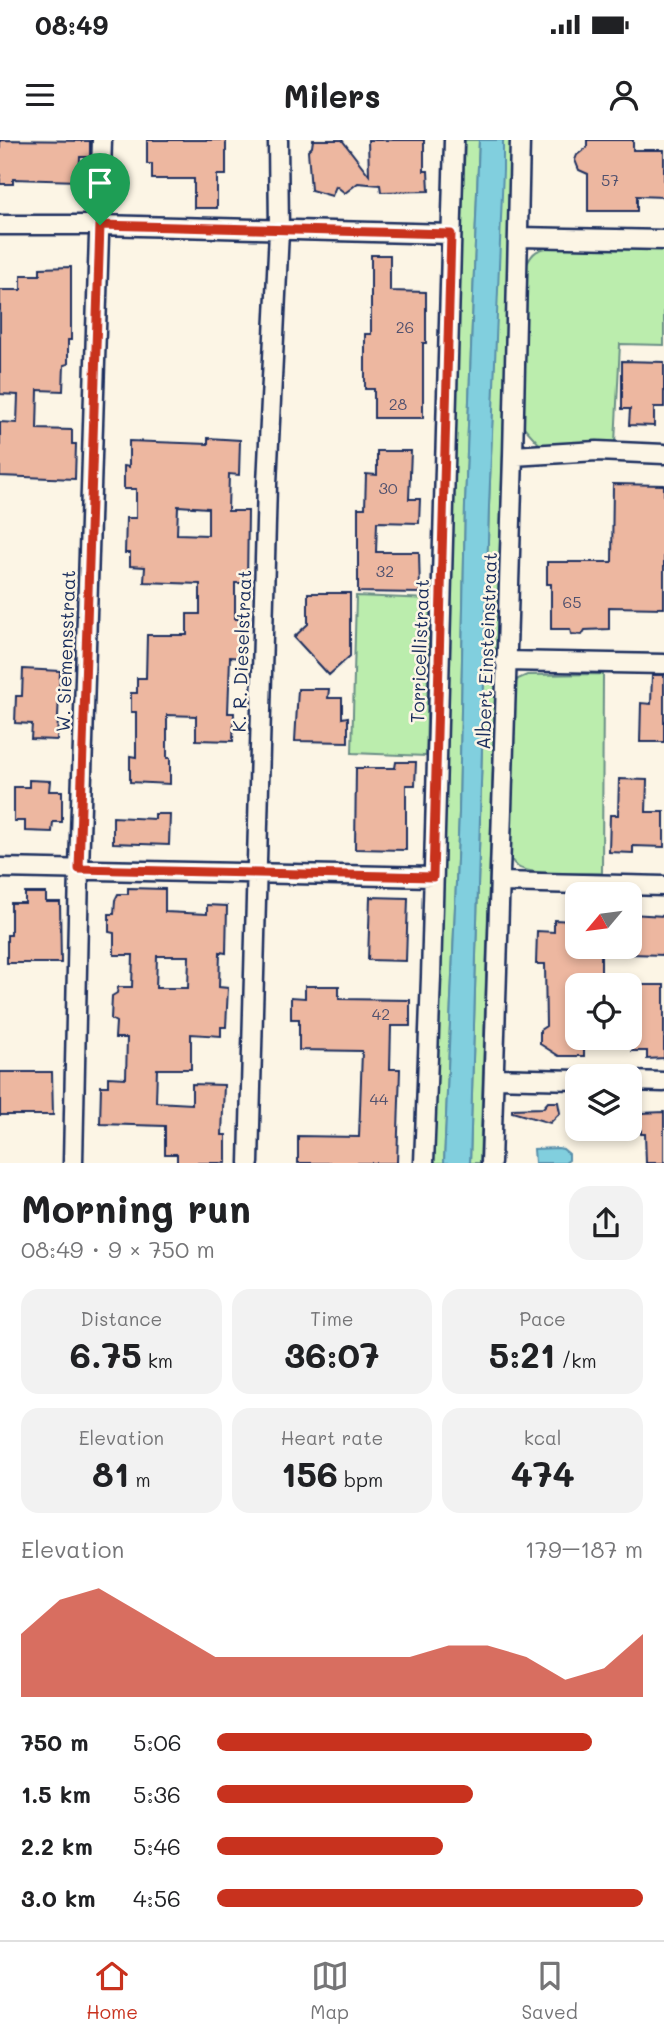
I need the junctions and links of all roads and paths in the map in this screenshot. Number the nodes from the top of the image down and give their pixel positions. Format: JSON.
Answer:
{"nodes":[{"id":1,"x":102,"y":140,"type":"edge"},
{"id":2,"x":278,"y":140,"type":"edge"},
{"id":3,"x":454,"y":140,"type":"edge"},
{"id":4,"x":520,"y":140,"type":"edge"},
{"id":5,"x":0,"y":225,"type":"edge"},
{"id":6,"x":100,"y":225,"type":"junction"},
{"id":7,"x":279,"y":231,"type":"junction"},
{"id":8,"x":451,"y":234,"type":"junction"},
{"id":9,"x":519,"y":237,"type":"junction"},
{"id":10,"x":664,"y":240,"type":"edge"},
{"id":11,"x":664,"y":454,"type":"edge"},
{"id":12,"x":513,"y":456,"type":"junction"},
{"id":13,"x":506,"y":661,"type":"junction"},
{"id":14,"x":664,"y":664,"type":"edge"},
{"id":15,"x":0,"y":867,"type":"edge"},
{"id":16,"x":79,"y":869,"type":"junction"},
{"id":17,"x":256,"y":875,"type":"junction"},
{"id":18,"x":433,"y":877,"type":"junction"},
{"id":19,"x":501,"y":882,"type":"junction"},
{"id":20,"x":664,"y":886,"type":"edge"},
{"id":21,"x":494,"y":1078,"type":"junction"},
{"id":22,"x":565,"y":1080,"type":"edge"},
{"id":23,"x":642,"y":1081,"type":"edge"},
{"id":24,"x":664,"y":1082,"type":"edge"},
{"id":25,"x":73,"y":1163,"type":"edge"},
{"id":26,"x":249,"y":1163,"type":"edge"},
{"id":27,"x":424,"y":1163,"type":"edge"},
{"id":28,"x":491,"y":1163,"type":"edge"}],
"edges":[{"from":1,"to":6,"type":"street","name":"W. Siemensstraat"},
{"from":2,"to":7,"type":"street","name":"K. R. Dieselstraat"},
{"from":3,"to":8,"type":"street","name":"Torricellistraat"},
{"from":4,"to":9,"type":"street","name":"Albert Einsteinstraat"},
{"from":5,"to":6,"type":"street"},
{"from":6,"to":7,"type":"street"},
{"from":6,"to":16,"type":"street","name":"W. Siemensstraat"},
{"from":7,"to":8,"type":"street"},
{"from":7,"to":17,"type":"street","name":"K. R. Dieselstraat"},
{"from":8,"to":18,"type":"street","name":"Torricellistraat"},
{"from":9,"to":10,"type":"street"},
{"from":9,"to":12,"type":"street","name":"Albert Einsteinstraat"},
{"from":11,"to":12,"type":"street"},
{"from":12,"to":13,"type":"street","name":"Albert Einsteinstraat"},
{"from":13,"to":14,"type":"street"},
{"from":13,"to":19,"type":"street","name":"Albert Einsteinstraat"},
{"from":15,"to":16,"type":"street"},
{"from":16,"to":17,"type":"street"},
{"from":16,"to":25,"type":"street","name":"W. Siemensstraat"},
{"from":17,"to":18,"type":"street"},
{"from":17,"to":26,"type":"street","name":"K. R. Dieselstraat"},
{"from":18,"to":27,"type":"street","name":"Torricellistraat"},
{"from":19,"to":20,"type":"street"},
{"from":19,"to":21,"type":"street","name":"Albert Einsteinstraat"},
{"from":21,"to":22,"type":"street"},
{"from":21,"to":28,"type":"street","name":"Albert Einsteinstraat"},
{"from":23,"to":24,"type":"street"}]}
